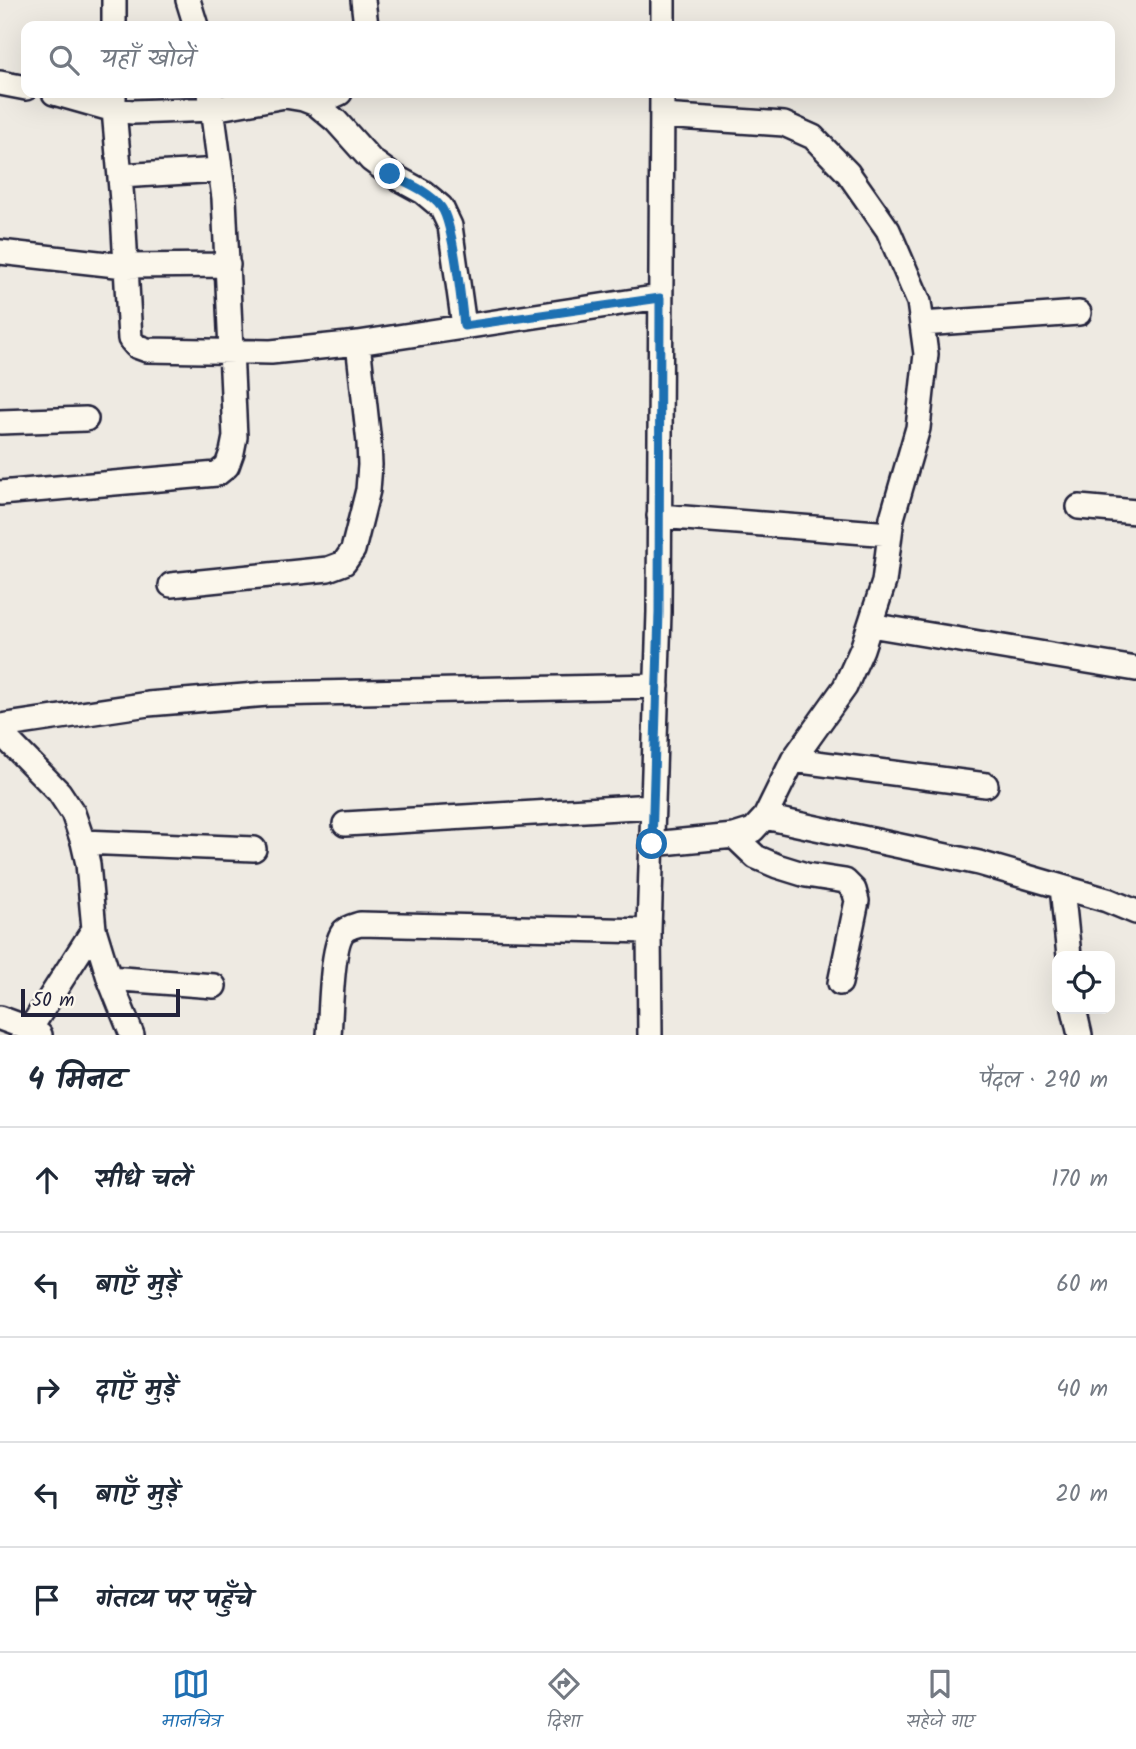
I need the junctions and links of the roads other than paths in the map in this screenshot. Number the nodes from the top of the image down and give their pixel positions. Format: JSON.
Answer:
{"nodes":[{"id":1,"x":114,"y":0,"type":"edge"},
{"id":2,"x":188,"y":0,"type":"edge"},
{"id":3,"x":363,"y":0,"type":"edge"},
{"id":4,"x":663,"y":0,"type":"edge"},
{"id":5,"x":114,"y":21,"type":"edge"},
{"id":6,"x":194,"y":21,"type":"edge"},
{"id":7,"x":365,"y":21,"type":"edge"},
{"id":8,"x":663,"y":21,"type":"edge"},
{"id":9,"x":0,"y":83,"type":"edge"},
{"id":10,"x":21,"y":87,"type":"edge"},
{"id":11,"x":92,"y":98,"type":"edge"},
{"id":12,"x":256,"y":98,"type":"edge"},
{"id":13,"x":297,"y":98,"type":"edge"},
{"id":14,"x":329,"y":98,"type":"edge"},
{"id":15,"x":114,"y":101,"type":"edge"},
{"id":16,"x":212,"y":101,"type":"edge"},
{"id":17,"x":316,"y":104,"type":"junction"},
{"id":18,"x":662,"y":104,"type":"edge"},
{"id":19,"x":220,"y":170,"type":"junction"},
{"id":20,"x":120,"y":176,"type":"junction"},
{"id":21,"x":0,"y":252,"type":"edge"},
{"id":22,"x":228,"y":265,"type":"junction"},
{"id":23,"x":125,"y":266,"type":"junction"},
{"id":24,"x":660,"y":298,"type":"junction"},
{"id":25,"x":1079,"y":313,"type":"dead end"},
{"id":26,"x":922,"y":324,"type":"junction"},
{"id":27,"x":464,"y":326,"type":"junction"},
{"id":28,"x":358,"y":343,"type":"junction"},
{"id":29,"x":232,"y":352,"type":"junction"},
{"id":30,"x":86,"y":419,"type":"dead end"},
{"id":31,"x":0,"y":422,"type":"edge"},
{"id":32,"x":0,"y":493,"type":"edge"},
{"id":33,"x":1079,"y":507,"type":"dead end"},
{"id":34,"x":1136,"y":512,"type":"edge"},
{"id":35,"x":659,"y":516,"type":"junction"},
{"id":36,"x":890,"y":534,"type":"junction"},
{"id":37,"x":171,"y":585,"type":"dead end"},
{"id":38,"x":870,"y":625,"type":"junction"},
{"id":39,"x":1136,"y":669,"type":"edge"},
{"id":40,"x":657,"y":686,"type":"junction"},
{"id":41,"x":0,"y":726,"type":"edge"},
{"id":42,"x":0,"y":732,"type":"edge"},
{"id":43,"x":793,"y":760,"type":"junction"},
{"id":44,"x":986,"y":785,"type":"dead end"},
{"id":45,"x":653,"y":806,"type":"junction"},
{"id":46,"x":765,"y":817,"type":"junction"},
{"id":47,"x":345,"y":824,"type":"dead end"},
{"id":48,"x":734,"y":836,"type":"junction"},
{"id":49,"x":83,"y":842,"type":"junction"},
{"id":50,"x":652,"y":844,"type":"junction"},
{"id":51,"x":254,"y":849,"type":"dead end"},
{"id":52,"x":1062,"y":887,"type":"junction"},
{"id":53,"x":1136,"y":912,"type":"edge"},
{"id":54,"x":94,"y":929,"type":"junction"},
{"id":55,"x":649,"y":931,"type":"junction"},
{"id":56,"x":1068,"y":951,"type":"edge"},
{"id":57,"x":109,"y":978,"type":"junction"},
{"id":58,"x":840,"y":983,"type":"dead end"},
{"id":59,"x":214,"y":986,"type":"dead end"},
{"id":60,"x":1075,"y":1014,"type":"edge"},
{"id":61,"x":0,"y":1018,"type":"edge"},
{"id":62,"x":35,"y":1032,"type":"edge"},
{"id":63,"x":132,"y":1035,"type":"edge"},
{"id":64,"x":329,"y":1035,"type":"edge"},
{"id":65,"x":650,"y":1035,"type":"edge"},
{"id":66,"x":1080,"y":1035,"type":"edge"}],
"edges":[{"from":1,"to":5,"type":"street"},
{"from":2,"to":6,"type":"street"},
{"from":3,"to":7,"type":"street"},
{"from":4,"to":8,"type":"street"},
{"from":9,"to":10,"type":"street"},
{"from":11,"to":15,"type":"street"},
{"from":12,"to":16,"type":"street"},
{"from":13,"to":17,"type":"street"},
{"from":14,"to":17,"type":"street"},
{"from":15,"to":16,"type":"street"},
{"from":15,"to":20,"type":"street"},
{"from":16,"to":19,"type":"street"},
{"from":17,"to":27,"type":"street"},
{"from":18,"to":24,"type":"street"},
{"from":18,"to":26,"type":"street"},
{"from":19,"to":20,"type":"street"},
{"from":19,"to":22,"type":"street"},
{"from":20,"to":23,"type":"street"},
{"from":21,"to":23,"type":"street"},
{"from":22,"to":23,"type":"street"},
{"from":22,"to":29,"type":"street"},
{"from":23,"to":29,"type":"street"},
{"from":24,"to":27,"type":"street"},
{"from":24,"to":35,"type":"street"},
{"from":25,"to":26,"type":"street"},
{"from":26,"to":36,"type":"street"},
{"from":27,"to":28,"type":"street"},
{"from":28,"to":29,"type":"street"},
{"from":28,"to":37,"type":"street"},
{"from":29,"to":32,"type":"street"},
{"from":30,"to":31,"type":"street"},
{"from":33,"to":34,"type":"street"},
{"from":35,"to":36,"type":"street"},
{"from":35,"to":40,"type":"street"},
{"from":36,"to":38,"type":"street"},
{"from":38,"to":39,"type":"street"},
{"from":38,"to":43,"type":"street"},
{"from":40,"to":41,"type":"street"},
{"from":40,"to":45,"type":"street"},
{"from":42,"to":49,"type":"street"},
{"from":43,"to":44,"type":"street"},
{"from":43,"to":46,"type":"street"},
{"from":45,"to":47,"type":"street"},
{"from":45,"to":50,"type":"street"},
{"from":46,"to":48,"type":"street"},
{"from":46,"to":52,"type":"street"},
{"from":48,"to":50,"type":"street"},
{"from":48,"to":58,"type":"street"},
{"from":49,"to":51,"type":"street"},
{"from":49,"to":54,"type":"street"},
{"from":50,"to":55,"type":"street"},
{"from":52,"to":53,"type":"street"},
{"from":52,"to":56,"type":"street"},
{"from":54,"to":57,"type":"street"},
{"from":54,"to":62,"type":"street"},
{"from":55,"to":64,"type":"street"},
{"from":55,"to":65,"type":"street"},
{"from":57,"to":59,"type":"street"},
{"from":57,"to":63,"type":"street"},
{"from":60,"to":66,"type":"street"},
{"from":61,"to":62,"type":"street"}]}
